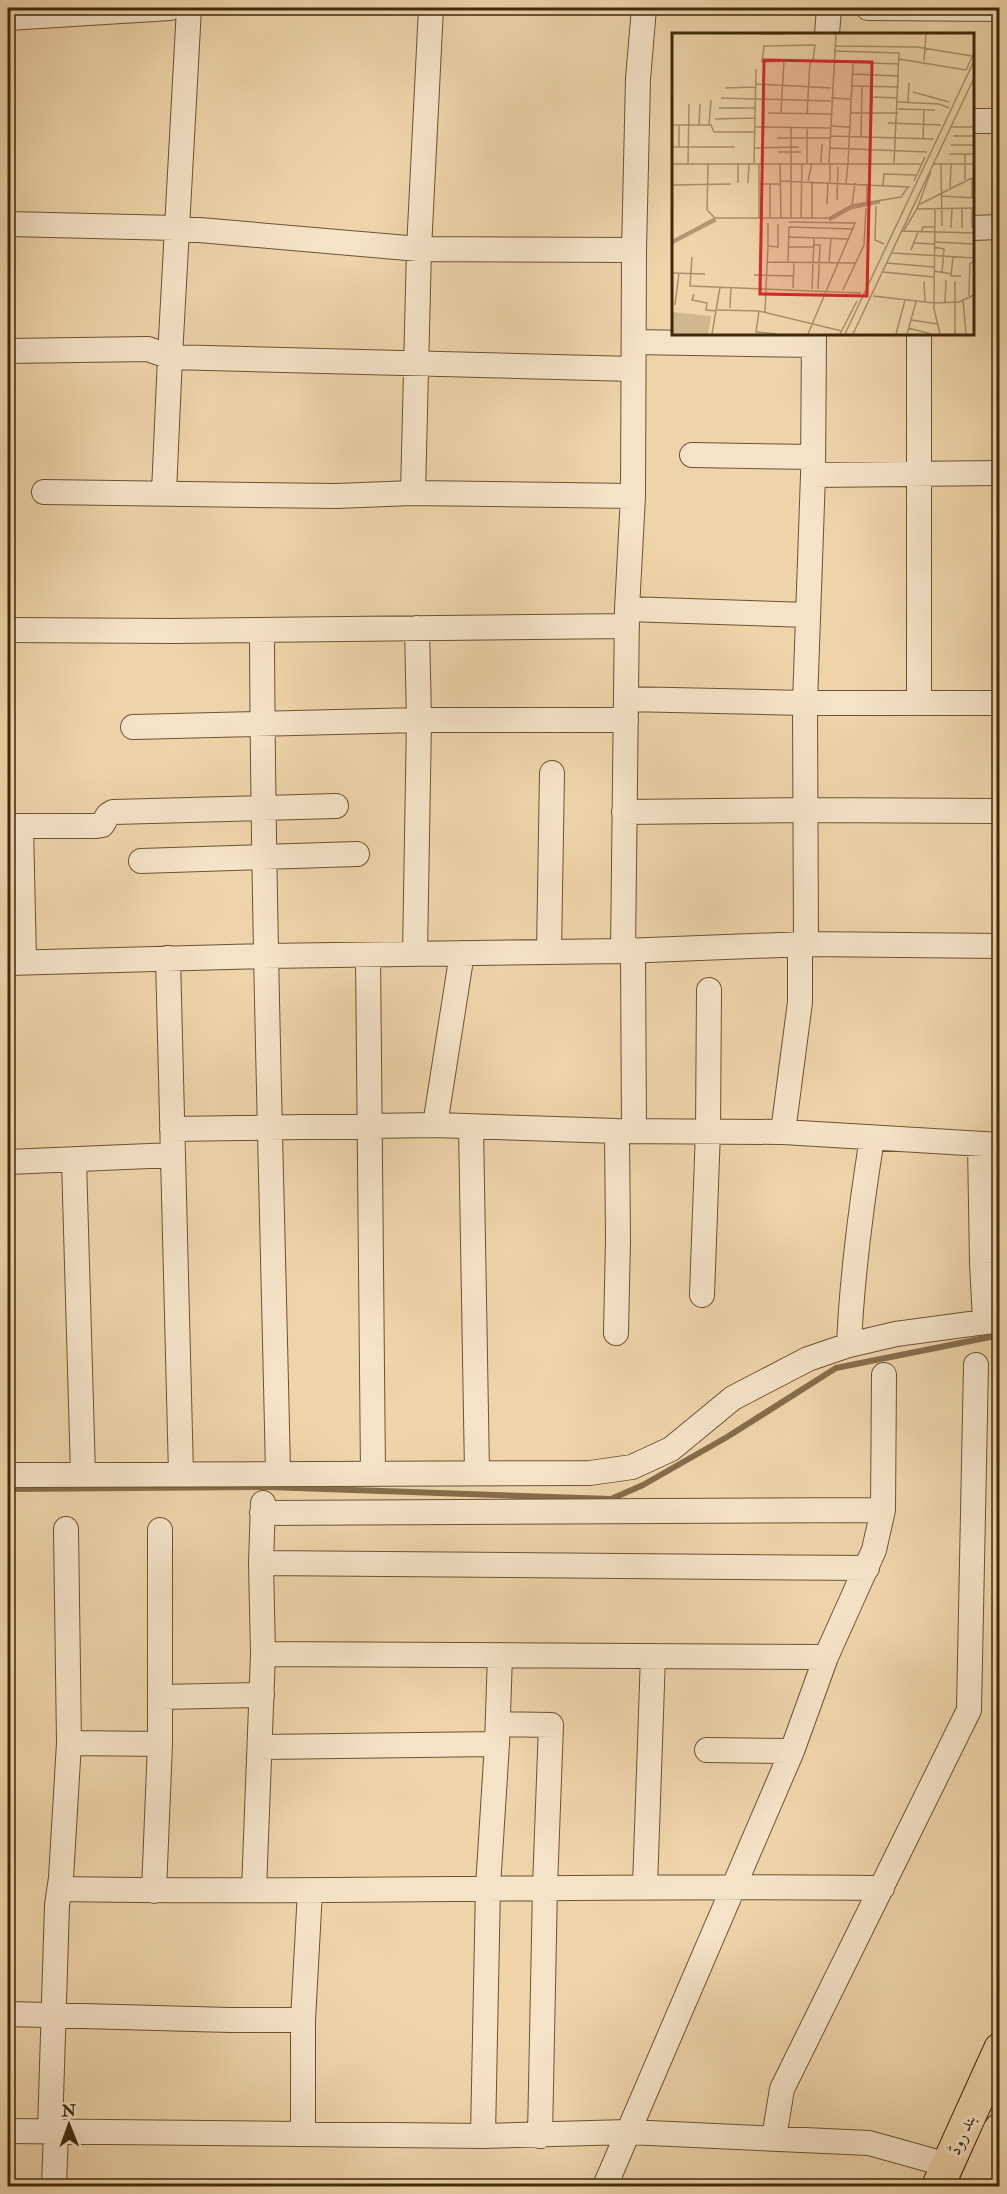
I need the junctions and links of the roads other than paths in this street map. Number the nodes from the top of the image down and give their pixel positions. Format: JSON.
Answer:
{"nodes":[{"id":1,"x":170,"y":8,"type":"edge"},
{"id":2,"x":189,"y":8,"type":"edge"},
{"id":3,"x":431,"y":8,"type":"edge"},
{"id":4,"x":645,"y":8,"type":"edge"},
{"id":5,"x":829,"y":8,"type":"edge"},
{"id":6,"x":868,"y":8,"type":"edge"},
{"id":7,"x":999,"y":9,"type":"edge"},
{"id":8,"x":8,"y":18,"type":"edge"},
{"id":9,"x":827,"y":33,"type":"edge"},
{"id":10,"x":974,"y":121,"type":"edge"},
{"id":11,"x":999,"y":122,"type":"edge"},
{"id":12,"x":8,"y":224,"type":"edge"},
{"id":13,"x":999,"y":227,"type":"edge"},
{"id":14,"x":176,"y":228,"type":"junction"},
{"id":15,"x":974,"y":228,"type":"edge"},
{"id":16,"x":419,"y":249,"type":"junction"},
{"id":17,"x":634,"y":250,"type":"junction"},
{"id":18,"x":919,"y":334,"type":"edge"},
{"id":19,"x":814,"y":339,"type":"edge"},
{"id":20,"x":634,"y":342,"type":"junction"},
{"id":21,"x":8,"y":351,"type":"edge"},
{"id":22,"x":170,"y":357,"type":"junction"},
{"id":23,"x":415,"y":363,"type":"junction"},
{"id":24,"x":633,"y":369,"type":"junction"},
{"id":25,"x":692,"y":455,"type":"dead end"},
{"id":26,"x":813,"y":466,"type":"junction"},
{"id":27,"x":999,"y":473,"type":"edge"},
{"id":28,"x":919,"y":474,"type":"junction"},
{"id":29,"x":44,"y":492,"type":"dead end"},
{"id":30,"x":164,"y":492,"type":"junction"},
{"id":31,"x":413,"y":493,"type":"junction"},
{"id":32,"x":633,"y":496,"type":"junction"},
{"id":33,"x":808,"y":615,"type":"junction"},
{"id":34,"x":627,"y":618,"type":"junction"},
{"id":35,"x":417,"y":628,"type":"junction"},
{"id":36,"x":8,"y":630,"type":"edge"},
{"id":37,"x":262,"y":631,"type":"junction"},
{"id":38,"x":805,"y":703,"type":"junction"},
{"id":39,"x":919,"y":704,"type":"junction"},
{"id":40,"x":999,"y":704,"type":"edge"},
{"id":41,"x":626,"y":710,"type":"junction"},
{"id":42,"x":419,"y":720,"type":"junction"},
{"id":43,"x":262,"y":723,"type":"junction"},
{"id":44,"x":133,"y":727,"type":"dead end"},
{"id":45,"x":552,"y":773,"type":"dead end"},
{"id":46,"x":336,"y":806,"type":"dead end"},
{"id":47,"x":263,"y":807,"type":"junction"},
{"id":48,"x":805,"y":810,"type":"junction"},
{"id":49,"x":999,"y":811,"type":"edge"},
{"id":50,"x":624,"y":812,"type":"junction"},
{"id":51,"x":14,"y":826,"type":"edge"},
{"id":52,"x":357,"y":854,"type":"dead end"},
{"id":53,"x":264,"y":858,"type":"junction"},
{"id":54,"x":141,"y":861,"type":"dead end"},
{"id":55,"x":803,"y":944,"type":"junction"},
{"id":56,"x":999,"y":946,"type":"edge"},
{"id":57,"x":628,"y":951,"type":"junction"},
{"id":58,"x":549,"y":952,"type":"junction"},
{"id":59,"x":462,"y":953,"type":"junction"},
{"id":60,"x":416,"y":954,"type":"junction"},
{"id":61,"x":368,"y":955,"type":"junction"},
{"id":62,"x":265,"y":956,"type":"junction"},
{"id":63,"x":168,"y":958,"type":"junction"},
{"id":64,"x":16,"y":962,"type":"edge"},
{"id":65,"x":709,"y":990,"type":"dead end"},
{"id":66,"x":370,"y":1125,"type":"junction"},
{"id":67,"x":435,"y":1125,"type":"junction"},
{"id":68,"x":271,"y":1126,"type":"junction"},
{"id":69,"x":471,"y":1128,"type":"junction"},
{"id":70,"x":172,"y":1129,"type":"junction"},
{"id":71,"x":625,"y":1131,"type":"junction"},
{"id":72,"x":708,"y":1131,"type":"junction"},
{"id":73,"x":783,"y":1132,"type":"junction"},
{"id":74,"x":872,"y":1138,"type":"junction"},
{"id":75,"x":990,"y":1144,"type":"edge"},
{"id":76,"x":173,"y":1155,"type":"junction"},
{"id":77,"x":74,"y":1160,"type":"junction"},
{"id":78,"x":8,"y":1162,"type":"edge"},
{"id":79,"x":702,"y":1295,"type":"dead end"},
{"id":80,"x":992,"y":1320,"type":"edge"},
{"id":81,"x":616,"y":1333,"type":"dead end"},
{"id":82,"x":849,"y":1345,"type":"junction"},
{"id":83,"x":975,"y":1365,"type":"dead end"},
{"id":84,"x":884,"y":1375,"type":"dead end"},
{"id":85,"x":477,"y":1472,"type":"junction"},
{"id":86,"x":278,"y":1473,"type":"junction"},
{"id":87,"x":373,"y":1473,"type":"junction"},
{"id":88,"x":83,"y":1474,"type":"junction"},
{"id":89,"x":181,"y":1474,"type":"junction"},
{"id":90,"x":8,"y":1475,"type":"edge"},
{"id":91,"x":883,"y":1510,"type":"junction"},
{"id":92,"x":66,"y":1528,"type":"dead end"},
{"id":93,"x":160,"y":1530,"type":"dead end"},
{"id":94,"x":261,"y":1563,"type":"junction"},
{"id":95,"x":867,"y":1568,"type":"junction"},
{"id":96,"x":263,"y":1654,"type":"junction"},
{"id":97,"x":500,"y":1655,"type":"junction"},
{"id":98,"x":653,"y":1656,"type":"junction"},
{"id":99,"x":826,"y":1657,"type":"junction"},
{"id":100,"x":262,"y":1695,"type":"junction"},
{"id":101,"x":160,"y":1697,"type":"junction"},
{"id":102,"x":498,"y":1734,"type":"junction"},
{"id":103,"x":69,"y":1743,"type":"junction"},
{"id":104,"x":160,"y":1744,"type":"junction"},
{"id":105,"x":261,"y":1747,"type":"junction"},
{"id":106,"x":707,"y":1750,"type":"dead end"},
{"id":107,"x":792,"y":1751,"type":"junction"},
{"id":108,"x":645,"y":1886,"type":"junction"},
{"id":109,"x":734,"y":1886,"type":"junction"},
{"id":110,"x":488,"y":1887,"type":"junction"},
{"id":111,"x":544,"y":1887,"type":"junction"},
{"id":112,"x":882,"y":1888,"type":"junction"},
{"id":113,"x":60,"y":1889,"type":"junction"},
{"id":114,"x":254,"y":1890,"type":"junction"},
{"id":115,"x":154,"y":1891,"type":"junction"},
{"id":116,"x":310,"y":1891,"type":"junction"},
{"id":117,"x":8,"y":2013,"type":"edge"},
{"id":118,"x":54,"y":2014,"type":"junction"},
{"id":119,"x":303,"y":2020,"type":"junction"},
{"id":120,"x":999,"y":2049,"type":"edge"},
{"id":121,"x":999,"y":2130,"type":"edge"},
{"id":122,"x":53,"y":2131,"type":"junction"},
{"id":123,"x":8,"y":2132,"type":"edge"},
{"id":124,"x":628,"y":2132,"type":"junction"},
{"id":125,"x":303,"y":2134,"type":"junction"},
{"id":126,"x":483,"y":2136,"type":"junction"},
{"id":127,"x":540,"y":2136,"type":"junction"},
{"id":128,"x":774,"y":2138,"type":"junction"},
{"id":129,"x":943,"y":2176,"type":"edge"},
{"id":130,"x":54,"y":2187,"type":"edge"},
{"id":131,"x":605,"y":2187,"type":"edge"},
{"id":132,"x":975,"y":2187,"type":"edge"}],
"edges":[{"from":1,"to":8,"type":"street"},
{"from":2,"to":14,"type":"street"},
{"from":3,"to":16,"type":"street"},
{"from":4,"to":17,"type":"street"},
{"from":5,"to":9,"type":"street"},
{"from":6,"to":7,"type":"street"},
{"from":10,"to":11,"type":"street"},
{"from":12,"to":14,"type":"street"},
{"from":13,"to":15,"type":"street"},
{"from":14,"to":16,"type":"street"},
{"from":14,"to":22,"type":"street"},
{"from":16,"to":17,"type":"street"},
{"from":16,"to":23,"type":"street"},
{"from":17,"to":20,"type":"street"},
{"from":18,"to":28,"type":"street"},
{"from":19,"to":20,"type":"street"},
{"from":19,"to":26,"type":"street"},
{"from":20,"to":24,"type":"street"},
{"from":21,"to":22,"type":"street"},
{"from":22,"to":23,"type":"street"},
{"from":22,"to":30,"type":"street"},
{"from":23,"to":24,"type":"street"},
{"from":23,"to":31,"type":"street"},
{"from":24,"to":32,"type":"street"},
{"from":25,"to":26,"type":"street"},
{"from":26,"to":28,"type":"street"},
{"from":26,"to":33,"type":"street"},
{"from":27,"to":28,"type":"street"},
{"from":28,"to":39,"type":"street"},
{"from":29,"to":30,"type":"street"},
{"from":30,"to":31,"type":"street"},
{"from":31,"to":32,"type":"street"},
{"from":32,"to":34,"type":"street"},
{"from":33,"to":34,"type":"street"},
{"from":33,"to":38,"type":"street"},
{"from":34,"to":35,"type":"street"},
{"from":34,"to":41,"type":"street"},
{"from":35,"to":37,"type":"street"},
{"from":35,"to":42,"type":"street"},
{"from":36,"to":37,"type":"street"},
{"from":37,"to":43,"type":"street"},
{"from":38,"to":39,"type":"street"},
{"from":38,"to":41,"type":"street"},
{"from":38,"to":48,"type":"street"},
{"from":39,"to":40,"type":"street"},
{"from":41,"to":42,"type":"street"},
{"from":41,"to":50,"type":"street"},
{"from":42,"to":43,"type":"street"},
{"from":42,"to":60,"type":"street"},
{"from":43,"to":44,"type":"street"},
{"from":43,"to":47,"type":"street"},
{"from":45,"to":58,"type":"street"},
{"from":46,"to":47,"type":"street"},
{"from":47,"to":51,"type":"street"},
{"from":47,"to":53,"type":"street"},
{"from":48,"to":49,"type":"street"},
{"from":48,"to":50,"type":"street"},
{"from":48,"to":55,"type":"street"},
{"from":50,"to":57,"type":"street"},
{"from":51,"to":64,"type":"street"},
{"from":52,"to":53,"type":"street"},
{"from":53,"to":54,"type":"street"},
{"from":53,"to":62,"type":"street"},
{"from":55,"to":56,"type":"street"},
{"from":55,"to":57,"type":"street"},
{"from":55,"to":73,"type":"street"},
{"from":57,"to":58,"type":"street"},
{"from":57,"to":71,"type":"street"},
{"from":58,"to":59,"type":"street"},
{"from":59,"to":60,"type":"street"},
{"from":59,"to":67,"type":"street"},
{"from":60,"to":61,"type":"street"},
{"from":61,"to":62,"type":"street"},
{"from":61,"to":66,"type":"street"},
{"from":62,"to":63,"type":"street"},
{"from":62,"to":68,"type":"street"},
{"from":63,"to":64,"type":"street"},
{"from":63,"to":70,"type":"street"},
{"from":65,"to":72,"type":"street"},
{"from":66,"to":67,"type":"street"},
{"from":66,"to":68,"type":"street"},
{"from":66,"to":87,"type":"street"},
{"from":67,"to":69,"type":"street"},
{"from":68,"to":70,"type":"street"},
{"from":68,"to":86,"type":"street"},
{"from":69,"to":71,"type":"street"},
{"from":69,"to":85,"type":"street"},
{"from":70,"to":76,"type":"street"},
{"from":71,"to":72,"type":"street"},
{"from":71,"to":81,"type":"street"},
{"from":72,"to":73,"type":"street"},
{"from":72,"to":79,"type":"street"},
{"from":73,"to":74,"type":"street"},
{"from":74,"to":75,"type":"street"},
{"from":74,"to":82,"type":"street"},
{"from":75,"to":80,"type":"street"},
{"from":76,"to":77,"type":"street"},
{"from":76,"to":89,"type":"street"},
{"from":77,"to":78,"type":"street"},
{"from":77,"to":88,"type":"street"},
{"from":80,"to":82,"type":"street"},
{"from":82,"to":85,"type":"street"},
{"from":83,"to":112,"type":"street"},
{"from":84,"to":91,"type":"street"},
{"from":85,"to":87,"type":"street"},
{"from":86,"to":87,"type":"street"},
{"from":86,"to":89,"type":"street"},
{"from":88,"to":89,"type":"street"},
{"from":88,"to":90,"type":"street"},
{"from":91,"to":94,"type":"street"},
{"from":91,"to":95,"type":"street"},
{"from":92,"to":103,"type":"street"},
{"from":93,"to":101,"type":"street"},
{"from":94,"to":95,"type":"street"},
{"from":94,"to":96,"type":"street"},
{"from":95,"to":99,"type":"street"},
{"from":96,"to":97,"type":"street"},
{"from":96,"to":100,"type":"street"},
{"from":97,"to":98,"type":"street"},
{"from":97,"to":102,"type":"street"},
{"from":98,"to":99,"type":"street"},
{"from":98,"to":108,"type":"street"},
{"from":99,"to":107,"type":"street"},
{"from":100,"to":101,"type":"street"},
{"from":100,"to":105,"type":"street"},
{"from":101,"to":104,"type":"street"},
{"from":102,"to":105,"type":"street"},
{"from":102,"to":110,"type":"street"},
{"from":102,"to":111,"type":"street"},
{"from":103,"to":104,"type":"street"},
{"from":103,"to":113,"type":"street"},
{"from":104,"to":115,"type":"street"},
{"from":105,"to":114,"type":"street"},
{"from":106,"to":107,"type":"street"},
{"from":107,"to":109,"type":"street"},
{"from":108,"to":109,"type":"street"},
{"from":108,"to":111,"type":"street"},
{"from":109,"to":112,"type":"street"},
{"from":109,"to":124,"type":"street"},
{"from":110,"to":111,"type":"street"},
{"from":110,"to":116,"type":"street"},
{"from":110,"to":126,"type":"street"},
{"from":111,"to":127,"type":"street"},
{"from":112,"to":128,"type":"street"},
{"from":113,"to":115,"type":"street"},
{"from":113,"to":118,"type":"street"},
{"from":114,"to":115,"type":"street"},
{"from":114,"to":116,"type":"street"},
{"from":116,"to":119,"type":"street"},
{"from":117,"to":118,"type":"street"},
{"from":118,"to":119,"type":"street"},
{"from":118,"to":122,"type":"street"},
{"from":119,"to":125,"type":"street"},
{"from":120,"to":129,"type":"main road","name":"بند روڈ"},
{"from":121,"to":132,"type":"highway"},
{"from":122,"to":123,"type":"street"},
{"from":122,"to":125,"type":"street"},
{"from":122,"to":130,"type":"street"},
{"from":124,"to":127,"type":"street"},
{"from":124,"to":128,"type":"street"},
{"from":124,"to":131,"type":"street"},
{"from":125,"to":126,"type":"street"},
{"from":126,"to":127,"type":"street"},
{"from":128,"to":129,"type":"street"}]}
